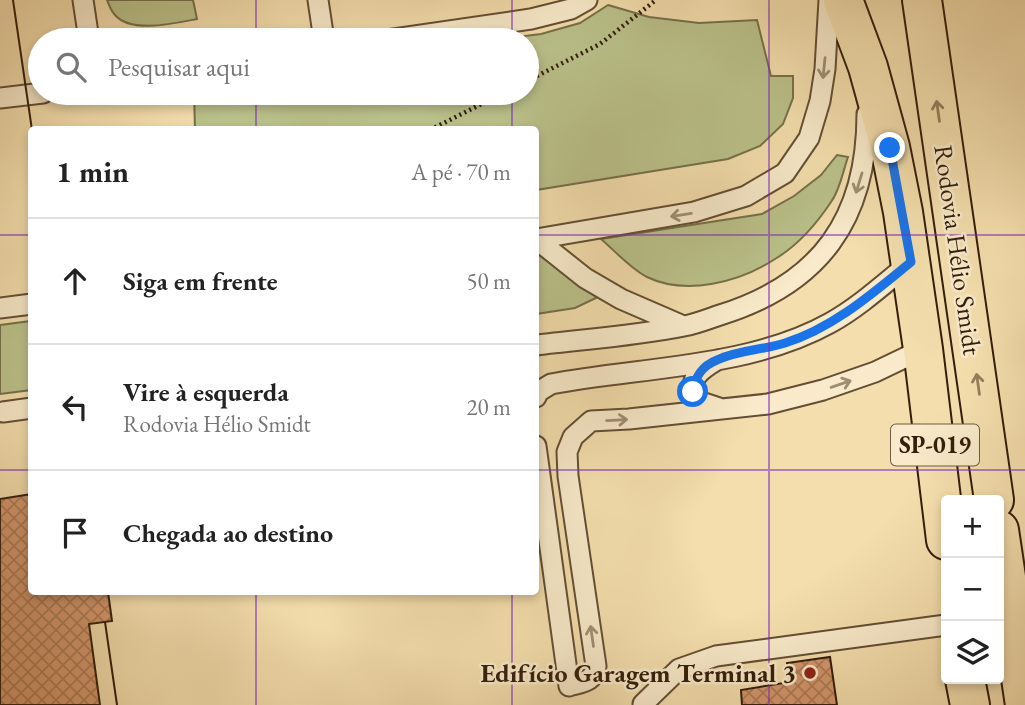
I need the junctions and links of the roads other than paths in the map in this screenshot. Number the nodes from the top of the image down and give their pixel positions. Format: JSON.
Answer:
{"nodes":[{"id":1,"x":83,"y":0,"type":"edge"},
{"id":2,"x":318,"y":0,"type":"edge"},
{"id":3,"x":829,"y":0,"type":"edge"},
{"id":4,"x":843,"y":0,"type":"edge"},
{"id":5,"x":922,"y":0,"type":"edge"},
{"id":6,"x":576,"y":3,"type":"edge"},
{"id":7,"x":87,"y":28,"type":"edge"},
{"id":8,"x":322,"y":28,"type":"edge"},
{"id":9,"x":469,"y":28,"type":"edge"},
{"id":10,"x":868,"y":67,"type":"junction"},
{"id":11,"x":28,"y":95,"type":"edge"},
{"id":12,"x":0,"y":98,"type":"edge"},
{"id":13,"x":539,"y":238,"type":"edge"},
{"id":14,"x":539,"y":241,"type":"edge"},
{"id":15,"x":911,"y":262,"type":"junction"},
{"id":16,"x":28,"y":304,"type":"edge"},
{"id":17,"x":0,"y":308,"type":"edge"},
{"id":18,"x":685,"y":326,"type":"junction"},
{"id":19,"x":539,"y":345,"type":"edge"},
{"id":20,"x":923,"y":349,"type":"junction"},
{"id":21,"x":718,"y":359,"type":"junction"},
{"id":22,"x":539,"y":391,"type":"edge"},
{"id":23,"x":28,"y":409,"type":"edge"},
{"id":24,"x":722,"y":409,"type":"junction"},
{"id":25,"x":3,"y":412,"type":"dead end"},
{"id":26,"x":539,"y":468,"type":"edge"},
{"id":27,"x":993,"y":495,"type":"edge"},
{"id":28,"x":941,"y":498,"type":"edge"},
{"id":29,"x":1001,"y":558,"type":"edge"},
{"id":30,"x":1005,"y":617,"type":"edge"},
{"id":31,"x":941,"y":626,"type":"edge"},
{"id":32,"x":966,"y":684,"type":"edge"},
{"id":33,"x":643,"y":704,"type":"edge"},
{"id":34,"x":970,"y":705,"type":"edge"},
{"id":35,"x":1024,"y":705,"type":"edge"}],
"edges":[{"from":1,"to":7,"type":"lane"},
{"from":2,"to":8,"type":"lane"},
{"from":3,"to":13,"type":"lane","one_way":true},
{"from":4,"to":10,"type":"main road","name":"Rodovia Hélio Smidt","number":"SP-019"},
{"from":27,"to":5,"type":"main road","name":"Rodovia Hélio Smidt","number":"SP-019","one_way":true},
{"from":6,"to":9,"type":"lane"},
{"from":10,"to":15,"type":"main road","name":"Rodovia Hélio Smidt","number":"SP-019"},
{"from":10,"to":18,"type":"lane","one_way":true},
{"from":11,"to":12,"type":"lane"},
{"from":14,"to":18,"type":"lane"},
{"from":15,"to":20,"type":"main road","name":"Rodovia Hélio Smidt","number":"SP-019"},
{"from":15,"to":21,"type":"lane"},
{"from":16,"to":17,"type":"lane"},
{"from":18,"to":19,"type":"lane"},
{"from":24,"to":20,"type":"lane","one_way":true},
{"from":20,"to":28,"type":"main road","name":"Rodovia Hélio Smidt","number":"SP-019"},
{"from":21,"to":22,"type":"lane"},
{"from":21,"to":24,"type":"lane"},
{"from":23,"to":25,"type":"lane"},
{"from":26,"to":24,"type":"lane","one_way":true},
{"from":29,"to":30,"type":"main road"},
{"from":30,"to":35,"type":"main road"},
{"from":31,"to":33,"type":"lane"},
{"from":32,"to":34,"type":"main road"}]}
